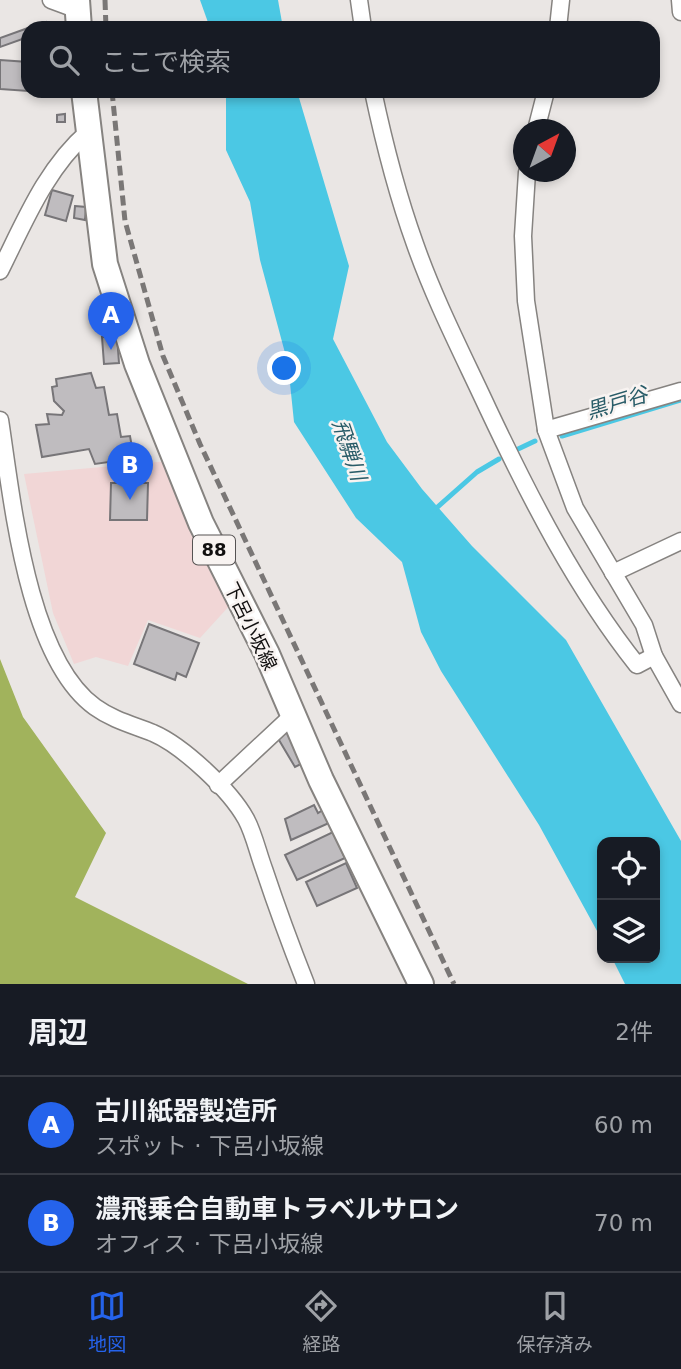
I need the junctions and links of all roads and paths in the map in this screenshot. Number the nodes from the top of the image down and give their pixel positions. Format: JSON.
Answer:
{"nodes":[{"id":1,"x":51,"y":0,"type":"edge"},
{"id":2,"x":359,"y":0,"type":"edge"},
{"id":3,"x":561,"y":0,"type":"edge"},
{"id":4,"x":680,"y":0,"type":"edge"},
{"id":5,"x":681,"y":12,"type":"edge"},
{"id":6,"x":78,"y":13,"type":"edge"},
{"id":7,"x":362,"y":21,"type":"edge"},
{"id":8,"x":559,"y":21,"type":"edge"},
{"id":9,"x":85,"y":98,"type":"edge"},
{"id":10,"x":375,"y":98,"type":"edge"},
{"id":11,"x":544,"y":98,"type":"edge"},
{"id":12,"x":539,"y":119,"type":"edge"},
{"id":13,"x":88,"y":132,"type":"junction"},
{"id":14,"x":526,"y":182,"type":"edge"},
{"id":15,"x":0,"y":271,"type":"edge"},
{"id":16,"x":681,"y":391,"type":"edge"},
{"id":17,"x":0,"y":420,"type":"edge"},
{"id":18,"x":546,"y":430,"type":"junction"},
{"id":19,"x":681,"y":541,"type":"edge"},
{"id":20,"x":613,"y":573,"type":"junction"},
{"id":21,"x":654,"y":656,"type":"junction"},
{"id":22,"x":681,"y":704,"type":"edge"},
{"id":23,"x":293,"y":715,"type":"junction"},
{"id":24,"x":218,"y":785,"type":"junction"},
{"id":25,"x":306,"y":984,"type":"edge"},
{"id":26,"x":421,"y":984,"type":"edge"}],
"edges":[{"from":1,"to":6,"type":"street"},
{"from":2,"to":7,"type":"street"},
{"from":3,"to":8,"type":"street"},
{"from":4,"to":5,"type":"street"},
{"from":9,"to":13,"type":"main road","name":"下呂小坂線","number":"88"},
{"from":10,"to":21,"type":"street"},
{"from":11,"to":12,"type":"street"},
{"from":13,"to":15,"type":"street"},
{"from":13,"to":23,"type":"main road","name":"下呂小坂線","number":"88"},
{"from":14,"to":18,"type":"street"},
{"from":16,"to":18,"type":"street"},
{"from":17,"to":24,"type":"street"},
{"from":18,"to":20,"type":"street"},
{"from":19,"to":20,"type":"street"},
{"from":20,"to":21,"type":"street"},
{"from":21,"to":22,"type":"street"},
{"from":23,"to":24,"type":"street"},
{"from":23,"to":26,"type":"main road","name":"下呂小坂線","number":"88"},
{"from":24,"to":25,"type":"street"}]}
